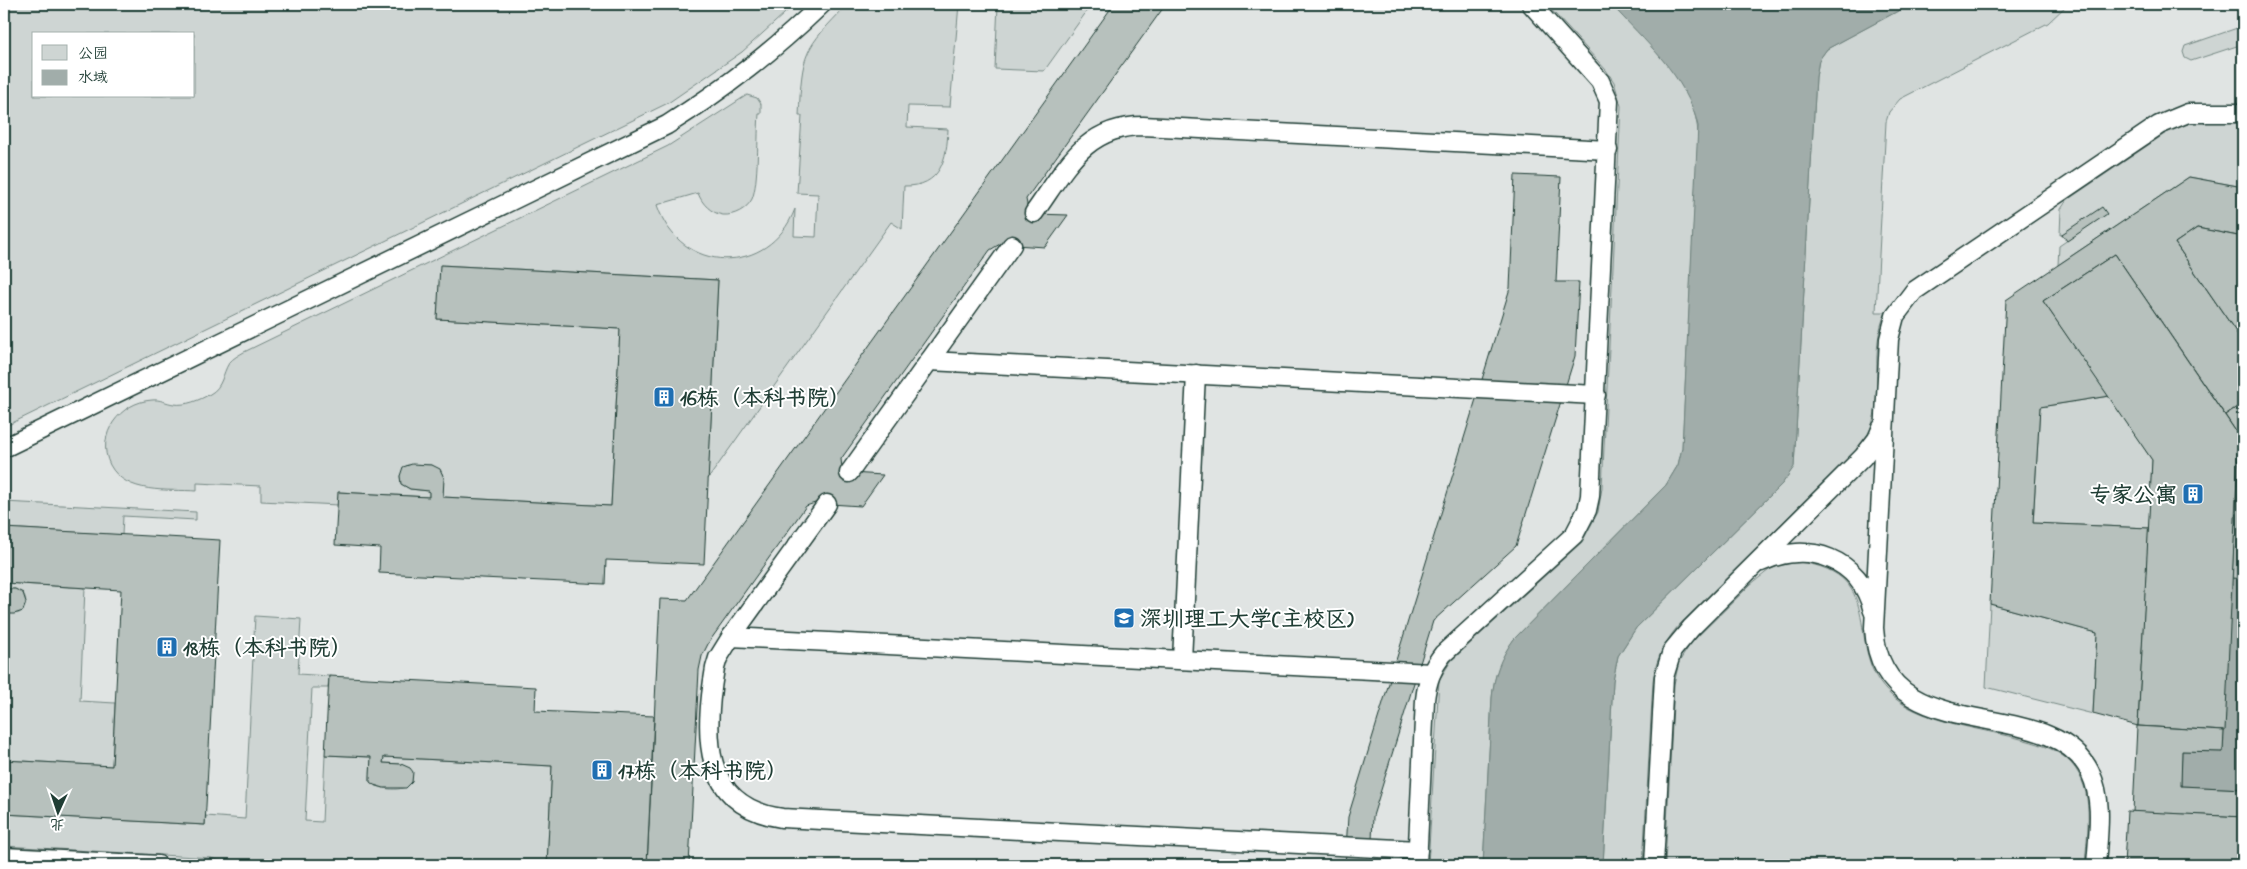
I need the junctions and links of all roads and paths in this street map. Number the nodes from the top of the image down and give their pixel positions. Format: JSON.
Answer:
{"nodes":[{"id":1,"x":822,"y":4,"type":"edge"},
{"id":2,"x":1531,"y":4,"type":"edge"},
{"id":3,"x":2243,"y":113,"type":"edge"},
{"id":4,"x":1608,"y":150,"type":"junction"},
{"id":5,"x":1034,"y":213,"type":"dead end"},
{"id":6,"x":1012,"y":245,"type":"dead end"},
{"id":7,"x":928,"y":361,"type":"junction"},
{"id":8,"x":1196,"y":374,"type":"junction"},
{"id":9,"x":1596,"y":395,"type":"junction"},
{"id":10,"x":1885,"y":410,"type":"junction"},
{"id":11,"x":4,"y":448,"type":"edge"},
{"id":12,"x":849,"y":472,"type":"dead end"},
{"id":13,"x":827,"y":504,"type":"dead end"},
{"id":14,"x":1750,"y":569,"type":"junction"},
{"id":15,"x":1874,"y":628,"type":"junction"},
{"id":16,"x":731,"y":637,"type":"junction"},
{"id":17,"x":1182,"y":660,"type":"junction"},
{"id":18,"x":1431,"y":673,"type":"junction"},
{"id":19,"x":4,"y":858,"type":"edge"},
{"id":20,"x":1417,"y":858,"type":"edge"},
{"id":21,"x":158,"y":865,"type":"edge"},
{"id":22,"x":1654,"y":865,"type":"edge"},
{"id":23,"x":2096,"y":865,"type":"edge"}],
"edges":[{"from":1,"to":11,"type":"lane"},
{"from":2,"to":4,"type":"lane"},
{"from":3,"to":10,"type":"lane"},
{"from":4,"to":5,"type":"lane"},
{"from":4,"to":9,"type":"lane"},
{"from":6,"to":7,"type":"lane"},
{"from":7,"to":8,"type":"lane"},
{"from":7,"to":12,"type":"lane"},
{"from":8,"to":9,"type":"lane"},
{"from":8,"to":17,"type":"lane"},
{"from":9,"to":18,"type":"lane"},
{"from":10,"to":14,"type":"lane"},
{"from":10,"to":15,"type":"lane"},
{"from":13,"to":16,"type":"lane"},
{"from":14,"to":15,"type":"lane"},
{"from":14,"to":22,"type":"lane"},
{"from":15,"to":23,"type":"lane"},
{"from":16,"to":17,"type":"lane"},
{"from":16,"to":20,"type":"lane"},
{"from":17,"to":18,"type":"lane"},
{"from":18,"to":20,"type":"lane"},
{"from":19,"to":21,"type":"lane"}]}
